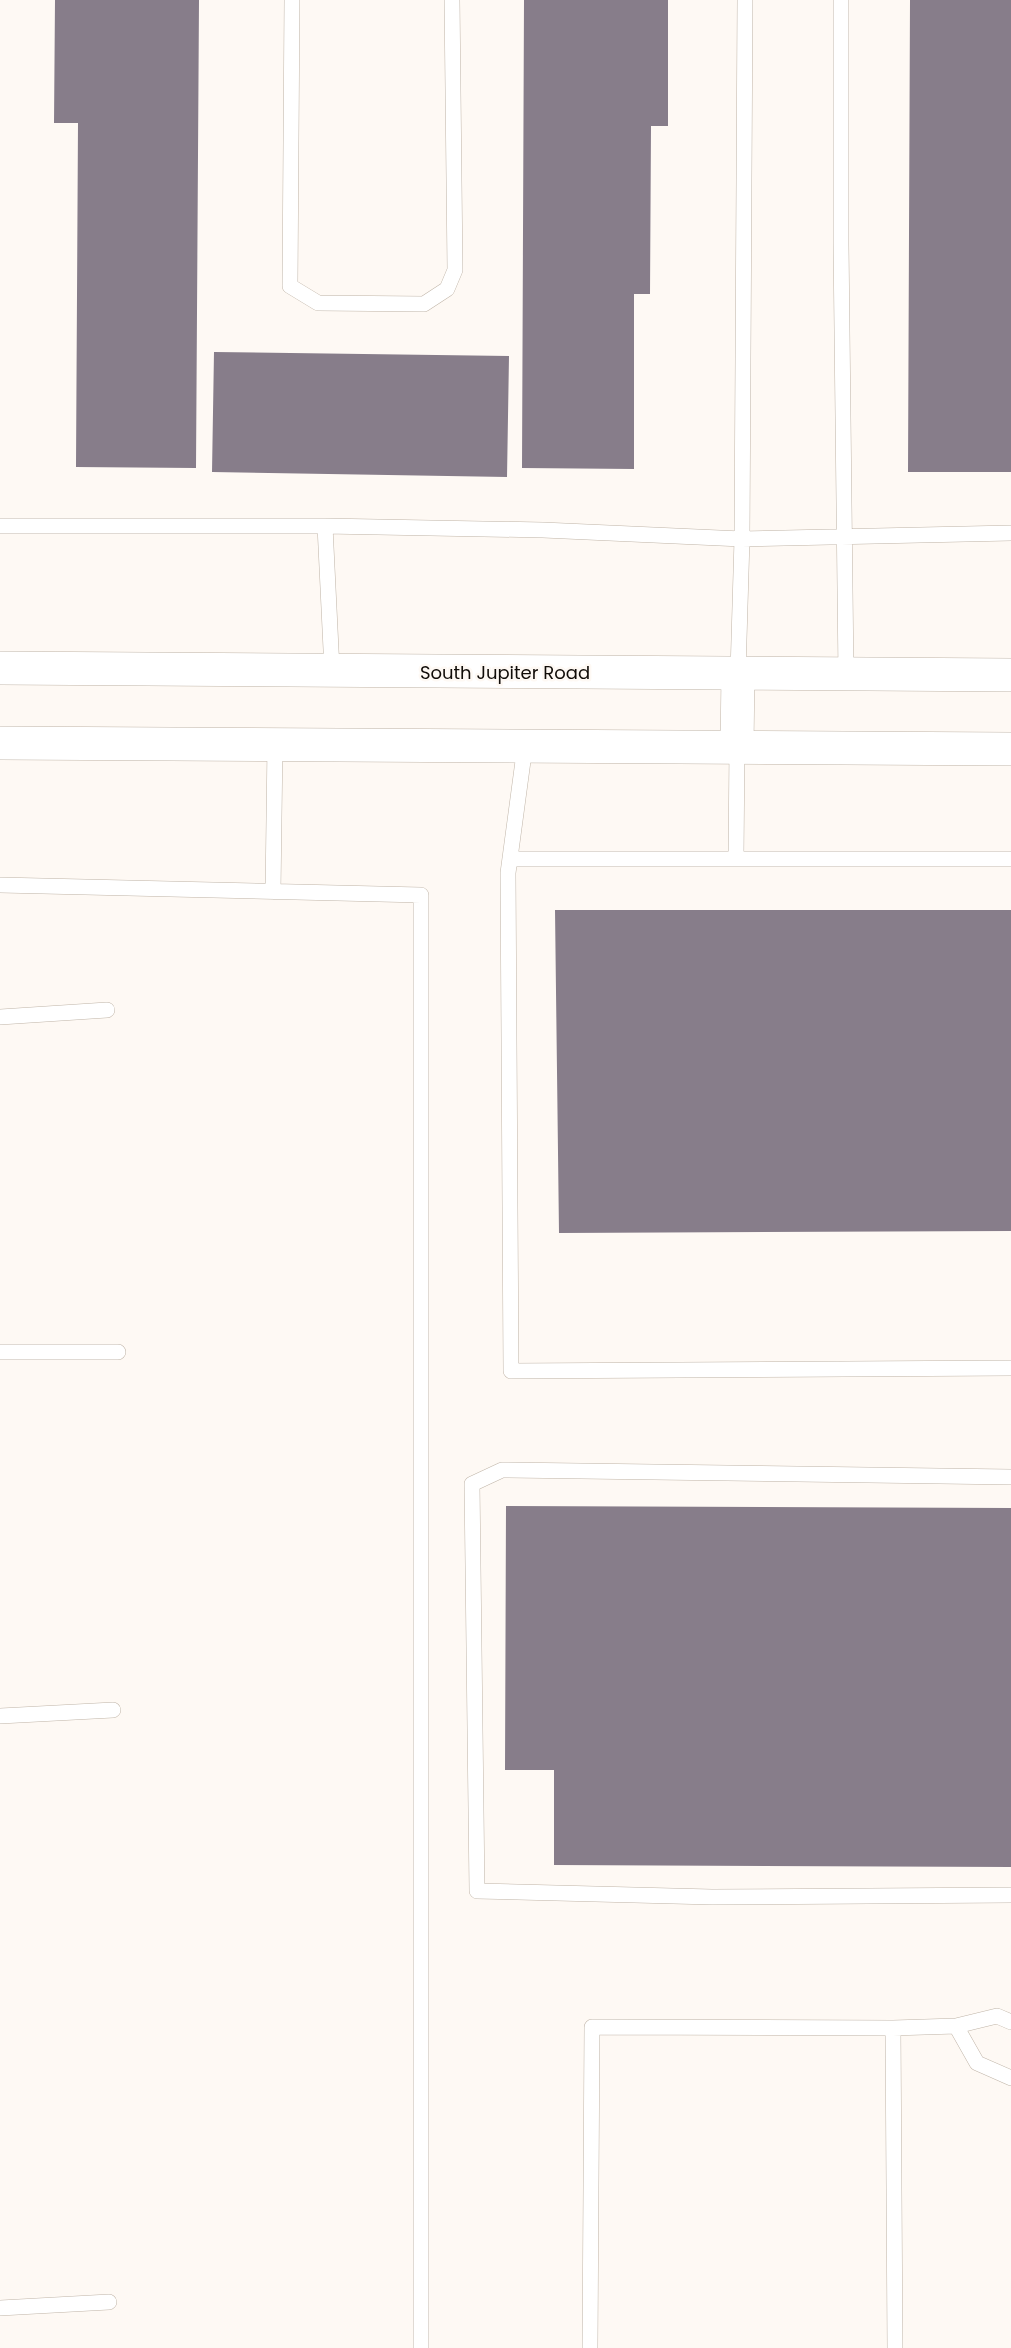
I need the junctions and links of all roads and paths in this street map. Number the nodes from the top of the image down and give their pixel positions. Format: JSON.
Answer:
{"nodes":[{"id":1,"x":292,"y":0,"type":"edge"},
{"id":2,"x":452,"y":0,"type":"edge"},
{"id":3,"x":745,"y":0,"type":"edge"},
{"id":4,"x":841,"y":0,"type":"edge"},
{"id":5,"x":0,"y":526,"type":"edge"},
{"id":6,"x":325,"y":526,"type":"junction"},
{"id":7,"x":1011,"y":533,"type":"edge"},
{"id":8,"x":844,"y":537,"type":"junction"},
{"id":9,"x":742,"y":539,"type":"junction"},
{"id":10,"x":0,"y":668,"type":"edge"},
{"id":11,"x":332,"y":670,"type":"junction"},
{"id":12,"x":738,"y":673,"type":"junction"},
{"id":13,"x":846,"y":674,"type":"junction"},
{"id":14,"x":1011,"y":675,"type":"edge"},
{"id":15,"x":0,"y":743,"type":"edge"},
{"id":16,"x":275,"y":744,"type":"junction"},
{"id":17,"x":525,"y":746,"type":"junction"},
{"id":18,"x":737,"y":747,"type":"junction"},
{"id":19,"x":1011,"y":749,"type":"edge"},
{"id":20,"x":510,"y":859,"type":"junction"},
{"id":21,"x":736,"y":859,"type":"junction"},
{"id":22,"x":1011,"y":859,"type":"edge"},
{"id":23,"x":0,"y":885,"type":"edge"},
{"id":24,"x":273,"y":892,"type":"junction"},
{"id":25,"x":107,"y":1010,"type":"dead end"},
{"id":26,"x":0,"y":1017,"type":"edge"},
{"id":27,"x":0,"y":1352,"type":"edge"},
{"id":28,"x":117,"y":1352,"type":"dead end"},
{"id":29,"x":1011,"y":1368,"type":"edge"},
{"id":30,"x":1011,"y":1478,"type":"edge"},
{"id":31,"x":113,"y":1710,"type":"dead end"},
{"id":32,"x":0,"y":1716,"type":"edge"},
{"id":33,"x":1011,"y":1895,"type":"edge"},
{"id":34,"x":1011,"y":2022,"type":"edge"},
{"id":35,"x":957,"y":2026,"type":"junction"},
{"id":36,"x":893,"y":2028,"type":"junction"},
{"id":37,"x":1011,"y":2078,"type":"edge"},
{"id":38,"x":109,"y":2302,"type":"dead end"},
{"id":39,"x":0,"y":2307,"type":"edge"},
{"id":40,"x":421,"y":2348,"type":"edge"},
{"id":41,"x":590,"y":2348,"type":"edge"},
{"id":42,"x":895,"y":2348,"type":"edge"}],
"edges":[{"from":1,"to":2,"type":"lane"},
{"from":3,"to":9,"type":"lane"},
{"from":4,"to":8,"type":"lane"},
{"from":5,"to":6,"type":"lane"},
{"from":6,"to":9,"type":"lane"},
{"from":6,"to":11,"type":"lane"},
{"from":7,"to":8,"type":"lane"},
{"from":8,"to":9,"type":"lane"},
{"from":8,"to":13,"type":"lane"},
{"from":9,"to":12,"type":"lane"},
{"from":10,"to":11,"type":"main road","name":"South Jupiter Road"},
{"from":11,"to":12,"type":"main road","name":"South Jupiter Road"},
{"from":12,"to":13,"type":"main road","name":"South Jupiter Road"},
{"from":12,"to":18,"type":"main road"},
{"from":13,"to":14,"type":"main road","name":"South Jupiter Road"},
{"from":15,"to":16,"type":"main road"},
{"from":16,"to":17,"type":"main road"},
{"from":16,"to":24,"type":"lane"},
{"from":17,"to":18,"type":"main road"},
{"from":17,"to":20,"type":"lane"},
{"from":18,"to":19,"type":"main road"},
{"from":18,"to":21,"type":"lane"},
{"from":20,"to":21,"type":"lane"},
{"from":20,"to":29,"type":"lane"},
{"from":21,"to":22,"type":"lane"},
{"from":23,"to":24,"type":"lane"},
{"from":24,"to":40,"type":"lane"},
{"from":25,"to":26,"type":"lane"},
{"from":27,"to":28,"type":"lane"},
{"from":30,"to":33,"type":"lane"},
{"from":31,"to":32,"type":"lane"},
{"from":34,"to":35,"type":"lane"},
{"from":35,"to":36,"type":"lane"},
{"from":35,"to":37,"type":"lane"},
{"from":36,"to":41,"type":"lane"},
{"from":36,"to":42,"type":"lane"},
{"from":38,"to":39,"type":"lane"}]}
